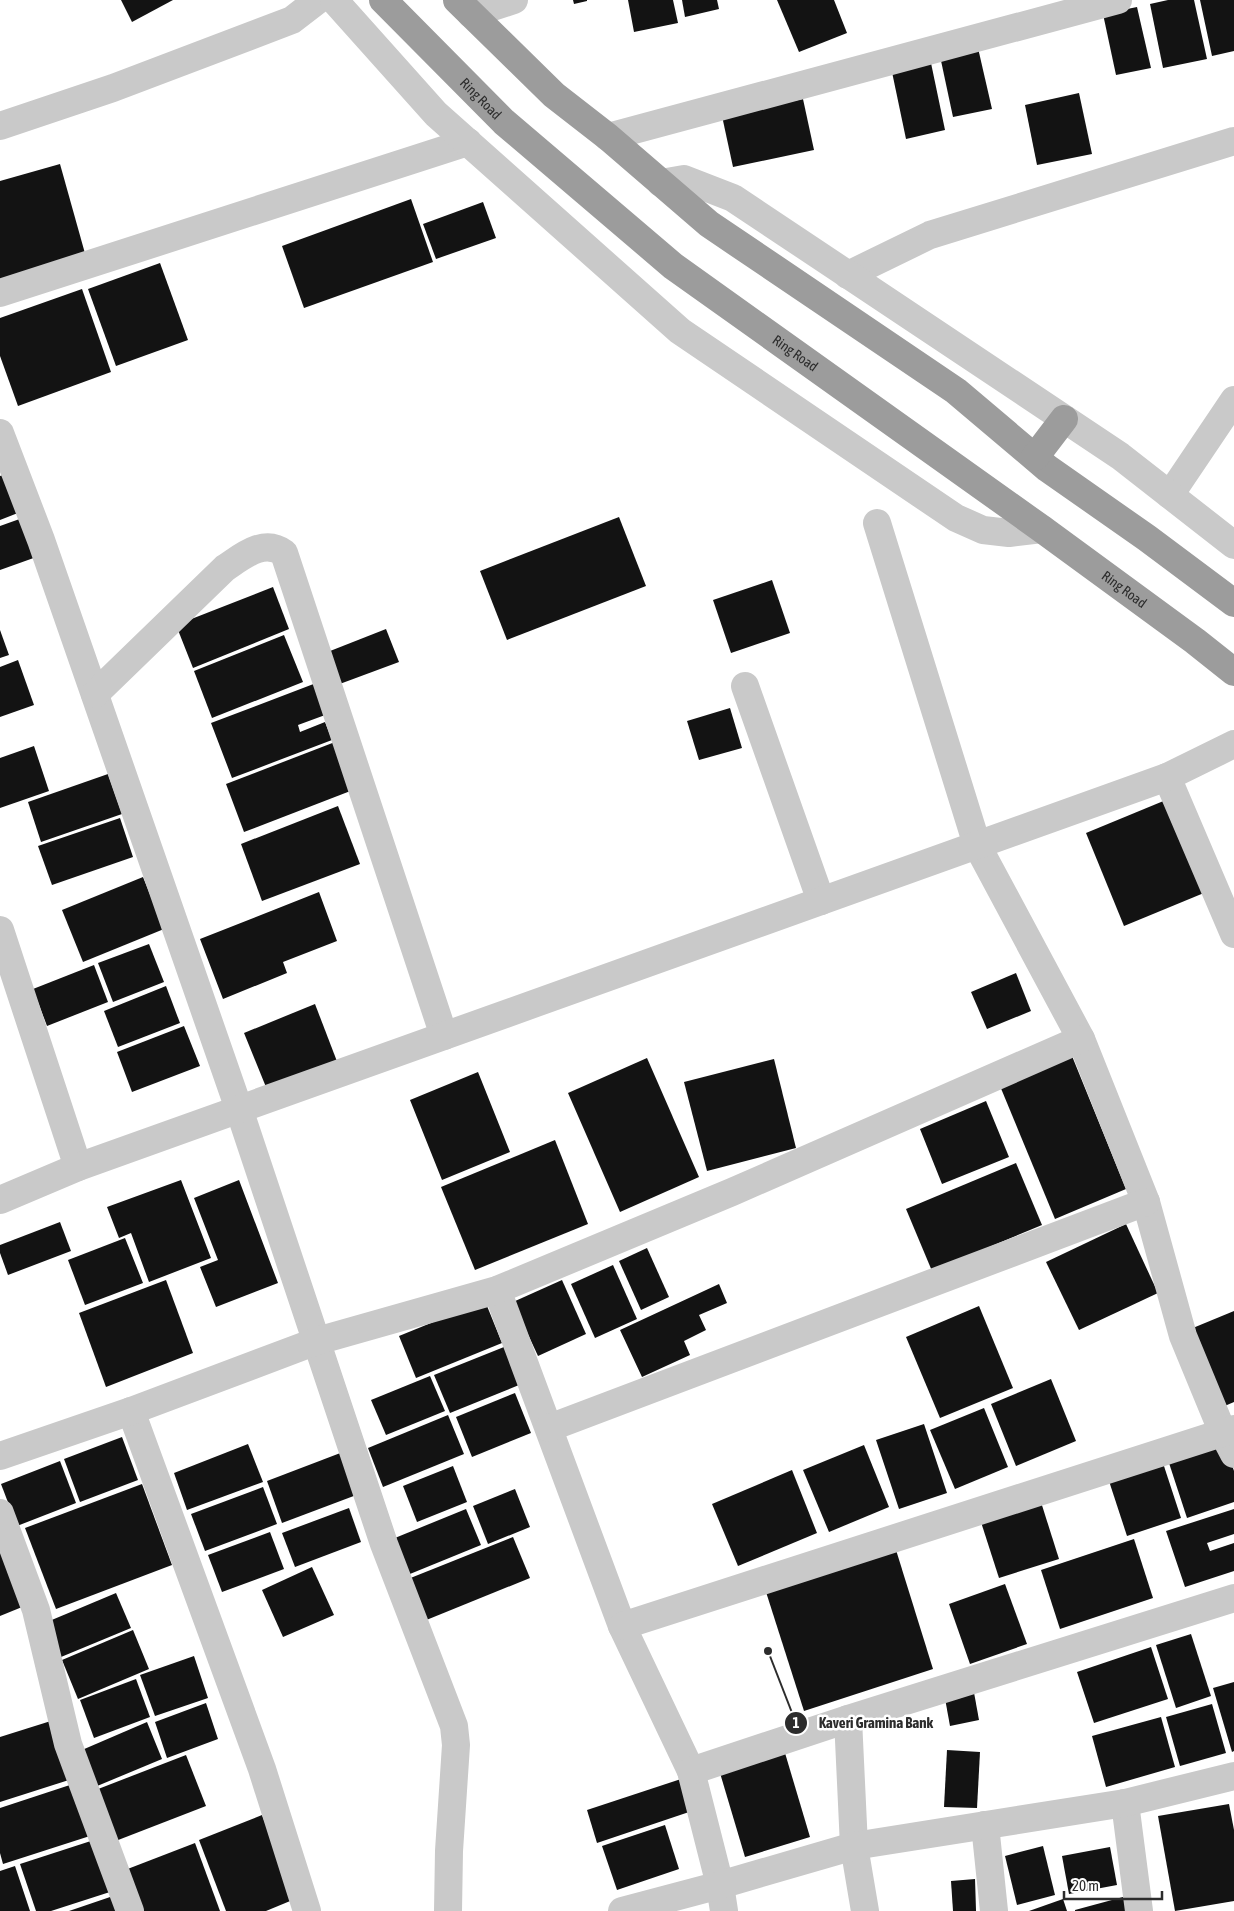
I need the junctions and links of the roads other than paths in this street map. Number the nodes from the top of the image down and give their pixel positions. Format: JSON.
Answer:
{"nodes":[{"id":1,"x":318,"y":0,"type":"edge"},
{"id":2,"x":334,"y":0,"type":"edge"},
{"id":3,"x":383,"y":0,"type":"edge"},
{"id":4,"x":514,"y":0,"type":"edge"},
{"id":5,"x":1118,"y":0,"type":"edge"},
{"id":6,"x":464,"y":7,"type":"edge"},
{"id":7,"x":0,"y":126,"type":"edge"},
{"id":8,"x":608,"y":137,"type":"junction"},
{"id":9,"x":1234,"y":141,"type":"edge"},
{"id":10,"x":468,"y":142,"type":"junction"},
{"id":11,"x":661,"y":183,"type":"junction"},
{"id":12,"x":848,"y":276,"type":"junction"},
{"id":13,"x":0,"y":293,"type":"edge"},
{"id":14,"x":1234,"y":400,"type":"edge"},
{"id":15,"x":1064,"y":419,"type":"junction"},
{"id":16,"x":0,"y":433,"type":"edge"},
{"id":17,"x":1035,"y":457,"type":"junction"},
{"id":18,"x":1170,"y":495,"type":"junction"},
{"id":19,"x":877,"y":523,"type":"dead end"},
{"id":20,"x":1042,"y":529,"type":"junction"},
{"id":21,"x":1234,"y":545,"type":"edge"},
{"id":22,"x":1234,"y":603,"type":"edge"},
{"id":23,"x":1234,"y":672,"type":"edge"},
{"id":24,"x":745,"y":686,"type":"dead end"},
{"id":25,"x":95,"y":694,"type":"junction"},
{"id":26,"x":1234,"y":744,"type":"edge"},
{"id":27,"x":1167,"y":777,"type":"junction"},
{"id":28,"x":977,"y":845,"type":"junction"},
{"id":29,"x":821,"y":901,"type":"junction"},
{"id":30,"x":0,"y":930,"type":"edge"},
{"id":31,"x":1234,"y":934,"type":"edge"},
{"id":32,"x":444,"y":1036,"type":"junction"},
{"id":33,"x":1081,"y":1039,"type":"junction"},
{"id":34,"x":239,"y":1109,"type":"junction"},
{"id":35,"x":78,"y":1167,"type":"junction"},
{"id":36,"x":0,"y":1200,"type":"edge"},
{"id":37,"x":1146,"y":1202,"type":"junction"},
{"id":38,"x":497,"y":1290,"type":"junction"},
{"id":39,"x":317,"y":1341,"type":"junction"},
{"id":40,"x":131,"y":1411,"type":"junction"},
{"id":41,"x":548,"y":1428,"type":"junction"},
{"id":42,"x":1230,"y":1439,"type":"edge"},
{"id":43,"x":0,"y":1456,"type":"edge"},
{"id":44,"x":0,"y":1513,"type":"edge"},
{"id":45,"x":1234,"y":1598,"type":"edge"},
{"id":46,"x":622,"y":1626,"type":"junction"},
{"id":47,"x":848,"y":1719,"type":"junction"},
{"id":48,"x":691,"y":1771,"type":"junction"},
{"id":49,"x":1234,"y":1776,"type":"edge"},
{"id":50,"x":1126,"y":1803,"type":"junction"},
{"id":51,"x":984,"y":1825,"type":"junction"},
{"id":52,"x":854,"y":1846,"type":"junction"},
{"id":53,"x":722,"y":1898,"type":"edge"},
{"id":54,"x":130,"y":1911,"type":"edge"},
{"id":55,"x":307,"y":1911,"type":"edge"},
{"id":56,"x":448,"y":1911,"type":"edge"},
{"id":57,"x":622,"y":1911,"type":"edge"},
{"id":58,"x":865,"y":1911,"type":"edge"},
{"id":59,"x":994,"y":1911,"type":"edge"},
{"id":60,"x":1139,"y":1911,"type":"edge"}],
"edges":[{"from":1,"to":7,"type":"street"},
{"from":2,"to":10,"type":"street"},
{"from":3,"to":20,"type":"highway","name":"Ring Road"},
{"from":4,"to":6,"type":"street"},
{"from":5,"to":8,"type":"street"},
{"from":6,"to":8,"type":"highway"},
{"from":8,"to":11,"type":"highway"},
{"from":9,"to":12,"type":"street"},
{"from":10,"to":13,"type":"street"},
{"from":10,"to":20,"type":"street"},
{"from":11,"to":12,"type":"street"},
{"from":11,"to":17,"type":"highway"},
{"from":12,"to":15,"type":"street"},
{"from":14,"to":18,"type":"street"},
{"from":15,"to":17,"type":"highway"},
{"from":15,"to":18,"type":"street"},
{"from":16,"to":25,"type":"street"},
{"from":17,"to":22,"type":"highway"},
{"from":18,"to":21,"type":"street"},
{"from":19,"to":28,"type":"street"},
{"from":20,"to":23,"type":"highway","name":"Ring Road"},
{"from":24,"to":29,"type":"street"},
{"from":25,"to":32,"type":"street"},
{"from":25,"to":34,"type":"street"},
{"from":26,"to":27,"type":"street"},
{"from":27,"to":28,"type":"street"},
{"from":27,"to":31,"type":"street"},
{"from":28,"to":29,"type":"street"},
{"from":28,"to":33,"type":"street"},
{"from":29,"to":32,"type":"street"},
{"from":30,"to":35,"type":"street"},
{"from":32,"to":34,"type":"street"},
{"from":33,"to":37,"type":"street"},
{"from":33,"to":38,"type":"street"},
{"from":34,"to":35,"type":"street"},
{"from":34,"to":39,"type":"street"},
{"from":35,"to":36,"type":"street"},
{"from":37,"to":41,"type":"street"},
{"from":37,"to":42,"type":"street"},
{"from":38,"to":39,"type":"street"},
{"from":38,"to":41,"type":"street"},
{"from":39,"to":40,"type":"street"},
{"from":39,"to":56,"type":"street"},
{"from":40,"to":43,"type":"street"},
{"from":40,"to":55,"type":"street"},
{"from":41,"to":46,"type":"street"},
{"from":42,"to":46,"type":"street"},
{"from":44,"to":54,"type":"street"},
{"from":45,"to":47,"type":"street"},
{"from":46,"to":48,"type":"street"},
{"from":47,"to":48,"type":"street"},
{"from":47,"to":52,"type":"street"},
{"from":48,"to":53,"type":"street"},
{"from":49,"to":50,"type":"street"},
{"from":50,"to":51,"type":"street"},
{"from":50,"to":60,"type":"street"},
{"from":51,"to":52,"type":"street"},
{"from":51,"to":59,"type":"street"},
{"from":52,"to":53,"type":"street"},
{"from":52,"to":58,"type":"street"},
{"from":53,"to":57,"type":"street"}]}
